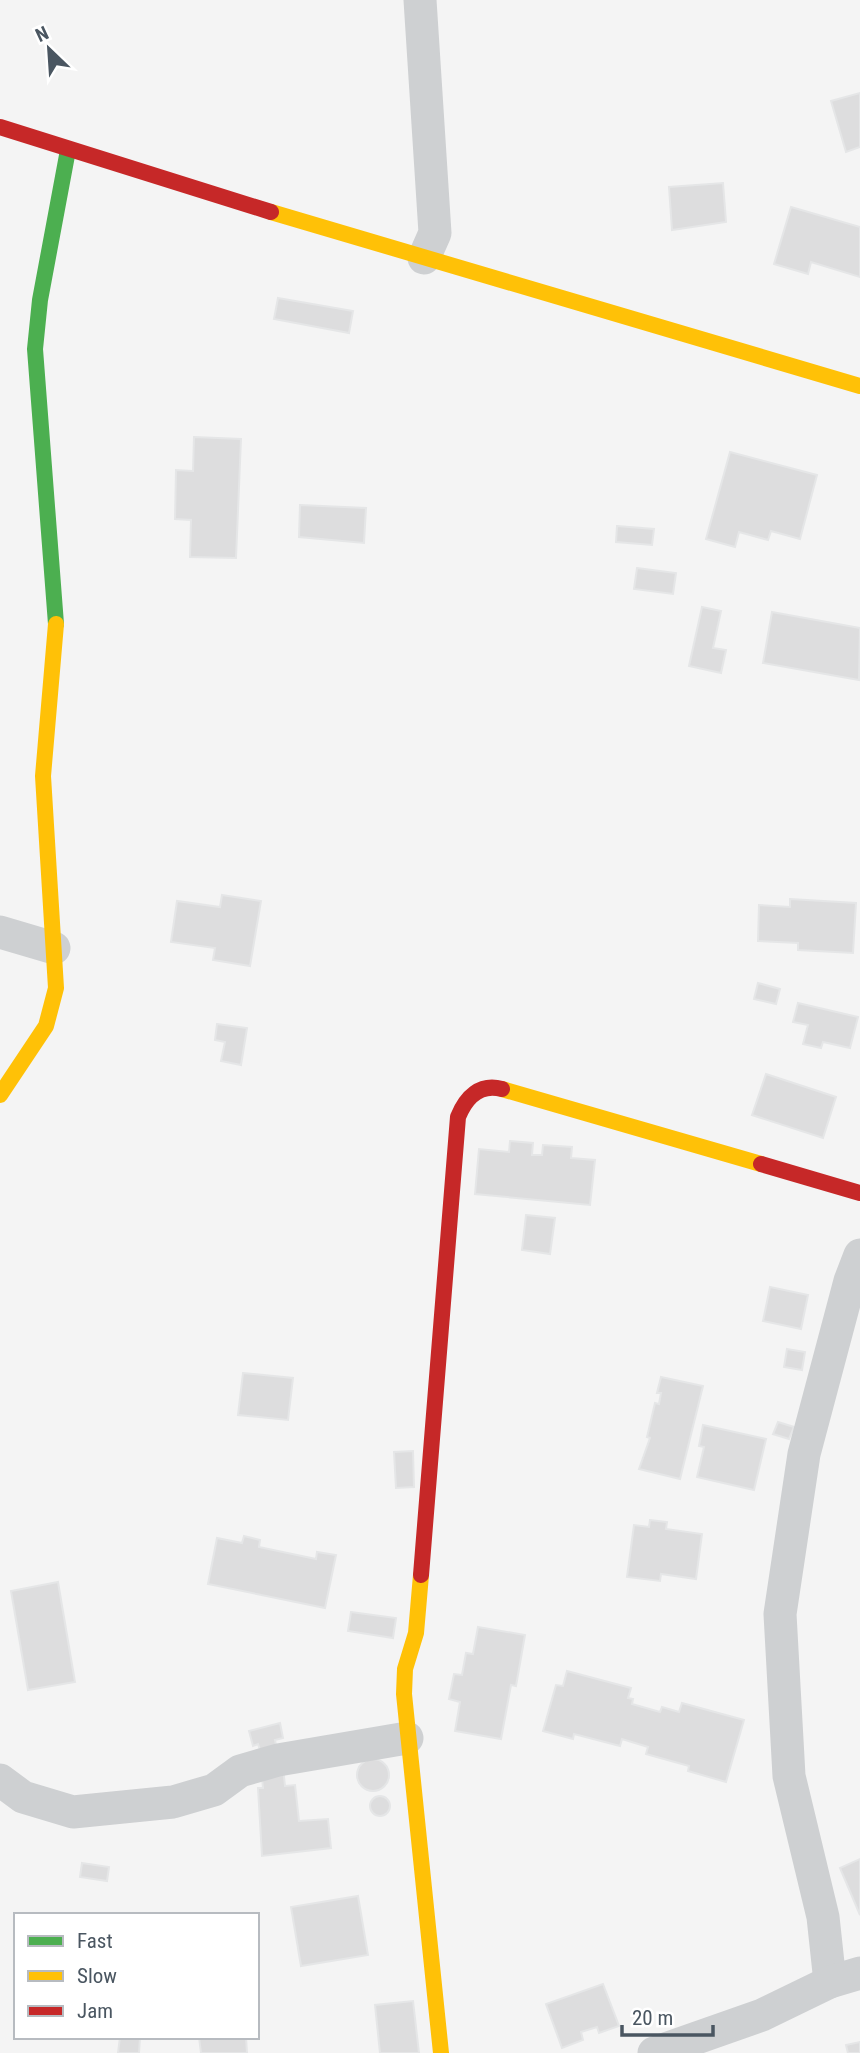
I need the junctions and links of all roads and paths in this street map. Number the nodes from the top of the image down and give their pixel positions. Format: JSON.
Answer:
{"nodes":[{"id":1,"x":420,"y":0,"type":"edge"},
{"id":2,"x":0,"y":127,"type":"edge"},
{"id":3,"x":68,"y":150,"type":"junction"},
{"id":4,"x":424,"y":258,"type":"junction"},
{"id":5,"x":860,"y":386,"type":"edge"},
{"id":6,"x":0,"y":932,"type":"edge"},
{"id":7,"x":54,"y":948,"type":"junction"},
{"id":8,"x":0,"y":1095,"type":"edge"},
{"id":9,"x":860,"y":1193,"type":"edge"},
{"id":10,"x":860,"y":1255,"type":"edge"},
{"id":11,"x":407,"y":1738,"type":"junction"},
{"id":12,"x":0,"y":1780,"type":"edge"},
{"id":13,"x":845,"y":1978,"type":"edge"},
{"id":14,"x":442,"y":2053,"type":"edge"},
{"id":15,"x":654,"y":2053,"type":"edge"}],
"edges":[{"from":1,"to":4,"type":"street"},
{"from":2,"to":3,"type":"street"},
{"from":3,"to":4,"type":"street"},
{"from":3,"to":7,"type":"street"},
{"from":4,"to":5,"type":"street"},
{"from":6,"to":7,"type":"street"},
{"from":7,"to":8,"type":"street"},
{"from":9,"to":11,"type":"street"},
{"from":10,"to":13,"type":"street"},
{"from":11,"to":12,"type":"street"},
{"from":11,"to":14,"type":"street"},
{"from":13,"to":15,"type":"street"}]}
